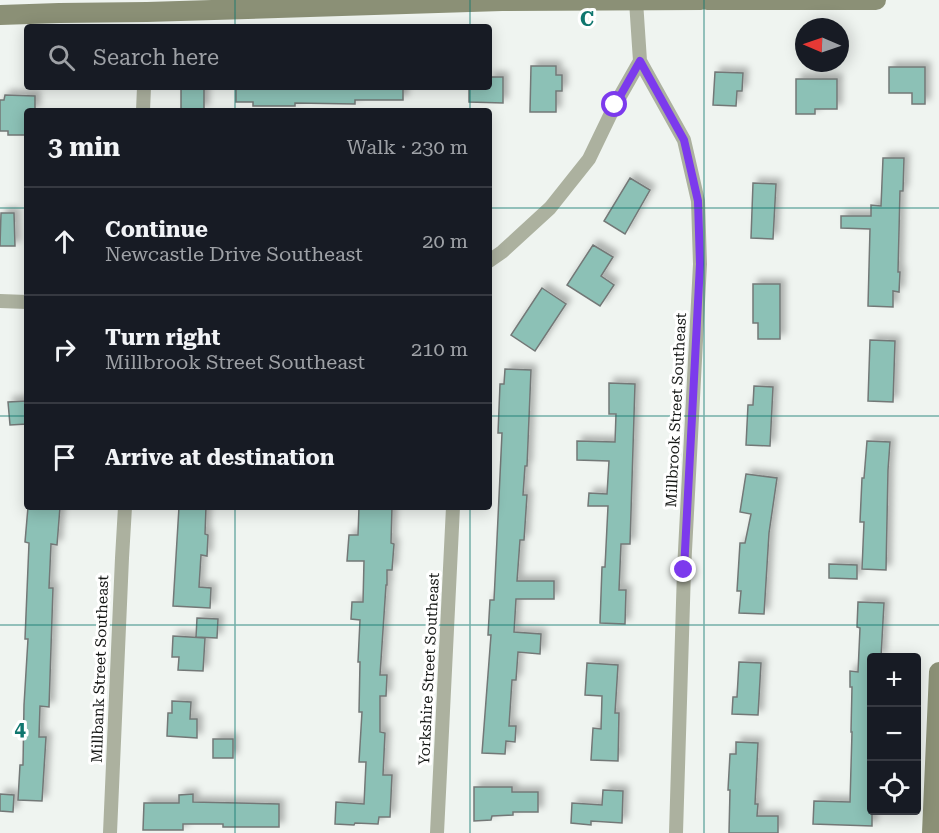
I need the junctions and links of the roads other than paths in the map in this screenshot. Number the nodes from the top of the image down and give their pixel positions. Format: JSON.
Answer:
{"nodes":[{"id":1,"x":701,"y":0,"type":"edge"},
{"id":2,"x":707,"y":0,"type":"edge"},
{"id":3,"x":876,"y":0,"type":"edge"},
{"id":4,"x":502,"y":1,"type":"edge"},
{"id":5,"x":636,"y":1,"type":"edge"},
{"id":6,"x":59,"y":6,"type":"edge"},
{"id":7,"x":0,"y":15,"type":"edge"},
{"id":8,"x":146,"y":20,"type":"edge"},
{"id":9,"x":640,"y":61,"type":"junction"},
{"id":10,"x":144,"y":90,"type":"edge"},
{"id":11,"x":143,"y":108,"type":"edge"},
{"id":12,"x":492,"y":259,"type":"edge"},
{"id":13,"x":0,"y":301,"type":"edge"},
{"id":14,"x":24,"y":302,"type":"edge"},
{"id":15,"x":125,"y":510,"type":"edge"},
{"id":16,"x":453,"y":510,"type":"edge"},
{"id":17,"x":939,"y":672,"type":"edge"},
{"id":18,"x":934,"y":825,"type":"edge"},
{"id":19,"x":110,"y":833,"type":"edge"},
{"id":20,"x":437,"y":833,"type":"edge"},
{"id":21,"x":676,"y":833,"type":"edge"}],
"edges":[{"from":1,"to":5,"type":"main road"},
{"from":2,"to":3,"type":"main road"},
{"from":4,"to":5,"type":"main road"},
{"from":4,"to":8,"type":"main road"},
{"from":5,"to":9,"type":"street","name":"Millbrook Street Southeast"},
{"from":6,"to":7,"type":"main road"},
{"from":6,"to":8,"type":"main road"},
{"from":9,"to":12,"type":"street"},
{"from":9,"to":21,"type":"street","name":"Millbrook Street Southeast"},
{"from":10,"to":11,"type":"street"},
{"from":13,"to":14,"type":"street"},
{"from":15,"to":19,"type":"street","name":"Millbank Street Southeast"},
{"from":16,"to":20,"type":"street","name":"Yorkshire Street Southeast"},
{"from":17,"to":18,"type":"main road"}]}
